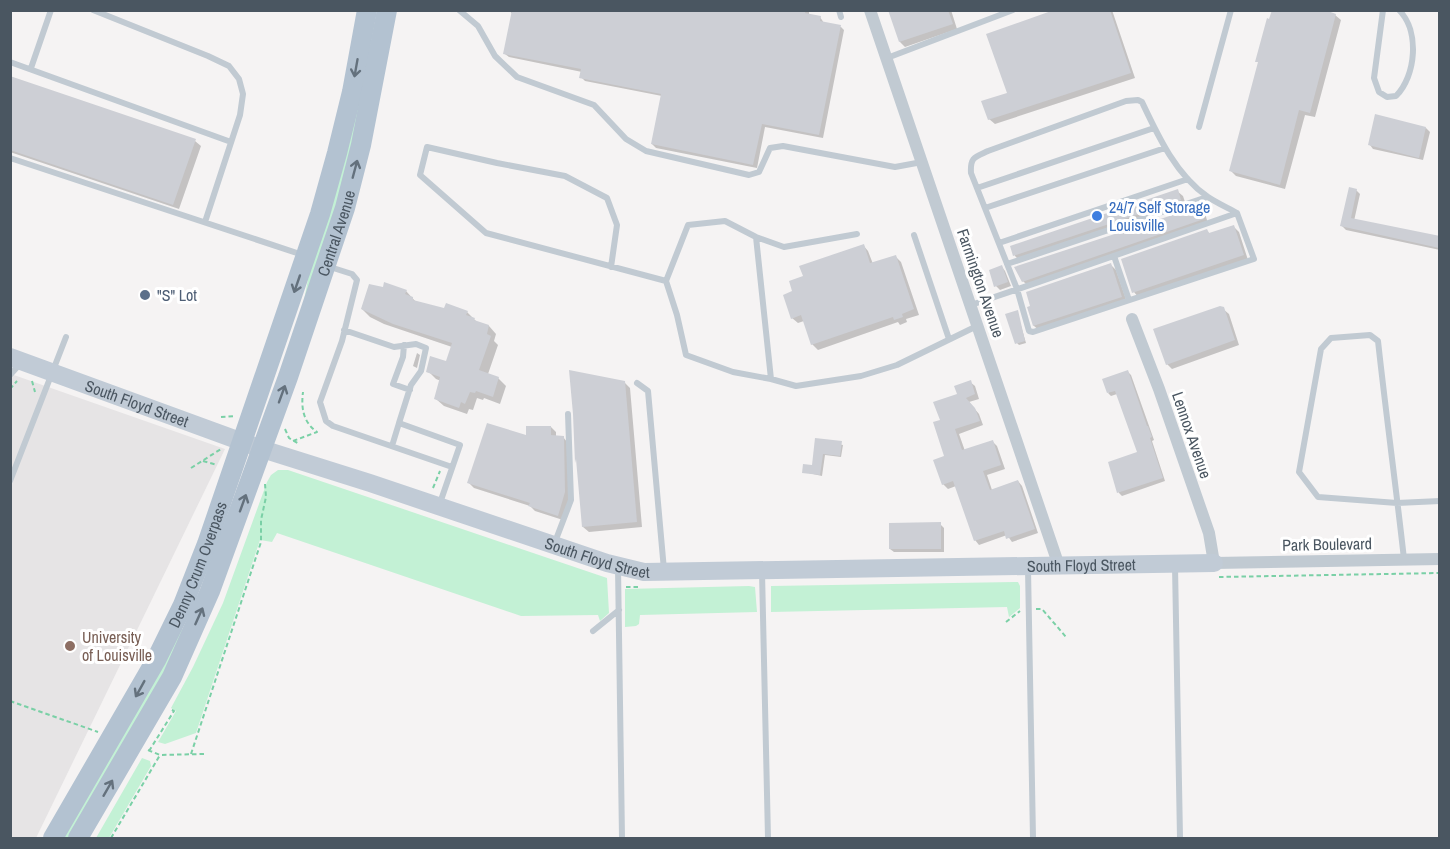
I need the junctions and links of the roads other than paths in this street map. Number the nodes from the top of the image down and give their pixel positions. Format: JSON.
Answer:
{"nodes":[{"id":1,"x":51,"y":10,"type":"edge"},
{"id":2,"x":93,"y":10,"type":"edge"},
{"id":3,"x":367,"y":10,"type":"edge"},
{"id":4,"x":387,"y":10,"type":"edge"},
{"id":5,"x":459,"y":10,"type":"edge"},
{"id":6,"x":870,"y":10,"type":"edge"},
{"id":7,"x":1013,"y":10,"type":"edge"},
{"id":8,"x":1231,"y":10,"type":"edge"},
{"id":9,"x":1383,"y":10,"type":"edge"},
{"id":10,"x":1399,"y":10,"type":"edge"},
{"id":11,"x":886,"y":58,"type":"junction"},
{"id":12,"x":10,"y":62,"type":"edge"},
{"id":13,"x":31,"y":68,"type":"junction"},
{"id":14,"x":1199,"y":127,"type":"dead end"},
{"id":15,"x":1154,"y":128,"type":"junction"},
{"id":16,"x":231,"y":142,"type":"junction"},
{"id":17,"x":1165,"y":148,"type":"junction"},
{"id":18,"x":10,"y":158,"type":"edge"},
{"id":19,"x":922,"y":162,"type":"junction"},
{"id":20,"x":1188,"y":179,"type":"junction"},
{"id":21,"x":977,"y":188,"type":"junction"},
{"id":22,"x":1207,"y":197,"type":"junction"},
{"id":23,"x":985,"y":208,"type":"junction"},
{"id":24,"x":1237,"y":213,"type":"junction"},
{"id":25,"x":205,"y":222,"type":"junction"},
{"id":26,"x":857,"y":234,"type":"dead end"},
{"id":27,"x":914,"y":235,"type":"dead end"},
{"id":28,"x":756,"y":237,"type":"junction"},
{"id":29,"x":999,"y":243,"type":"junction"},
{"id":30,"x":306,"y":256,"type":"junction"},
{"id":31,"x":1114,"y":256,"type":"junction"},
{"id":32,"x":1007,"y":264,"type":"junction"},
{"id":33,"x":326,"y":266,"type":"junction"},
{"id":34,"x":611,"y":267,"type":"junction"},
{"id":35,"x":666,"y":281,"type":"junction"},
{"id":36,"x":1017,"y":289,"type":"junction"},
{"id":37,"x":1129,"y":300,"type":"junction"},
{"id":38,"x":971,"y":305,"type":"junction"},
{"id":39,"x":1132,"y":318,"type":"dead end"},
{"id":40,"x":978,"y":325,"type":"junction"},
{"id":41,"x":344,"y":330,"type":"junction"},
{"id":42,"x":66,"y":337,"type":"dead end"},
{"id":43,"x":949,"y":339,"type":"junction"},
{"id":44,"x":404,"y":345,"type":"junction"},
{"id":45,"x":18,"y":370,"type":"edge"},
{"id":46,"x":52,"y":372,"type":"junction"},
{"id":47,"x":771,"y":380,"type":"junction"},
{"id":48,"x":637,"y":383,"type":"dead end"},
{"id":49,"x":410,"y":390,"type":"junction"},
{"id":50,"x":568,"y":414,"type":"dead end"},
{"id":51,"x":399,"y":423,"type":"junction"},
{"id":52,"x":243,"y":442,"type":"junction"},
{"id":53,"x":392,"y":446,"type":"junction"},
{"id":54,"x":262,"y":449,"type":"junction"},
{"id":55,"x":452,"y":467,"type":"junction"},
{"id":56,"x":10,"y":481,"type":"edge"},
{"id":57,"x":436,"y":499,"type":"junction"},
{"id":58,"x":1440,"y":501,"type":"edge"},
{"id":59,"x":1397,"y":503,"type":"junction"},
{"id":60,"x":554,"y":546,"type":"junction"},
{"id":61,"x":1404,"y":559,"type":"junction"},
{"id":62,"x":1440,"y":559,"type":"edge"},
{"id":63,"x":1175,"y":563,"type":"junction"},
{"id":64,"x":618,"y":566,"type":"junction"},
{"id":65,"x":1059,"y":566,"type":"junction"},
{"id":66,"x":1028,"y":567,"type":"junction"},
{"id":67,"x":1215,"y":570,"type":"junction"},
{"id":68,"x":762,"y":572,"type":"junction"},
{"id":69,"x":664,"y":573,"type":"junction"},
{"id":70,"x":619,"y":610,"type":"junction"},
{"id":71,"x":594,"y":631,"type":"dead end"},
{"id":72,"x":53,"y":838,"type":"edge"},
{"id":73,"x":78,"y":838,"type":"edge"},
{"id":74,"x":622,"y":838,"type":"edge"},
{"id":75,"x":768,"y":838,"type":"edge"},
{"id":76,"x":1034,"y":838,"type":"edge"},
{"id":77,"x":1180,"y":838,"type":"edge"}],
"edges":[{"from":1,"to":13,"type":"lane"},
{"from":2,"to":16,"type":"lane"},
{"from":3,"to":30,"type":"main road","name":"Central Avenue","one_way":true},
{"from":33,"to":4,"type":"main road","name":"Central Avenue","one_way":true},
{"from":5,"to":19,"type":"lane"},
{"from":6,"to":11,"type":"street","name":"Farmington Avenue"},
{"from":7,"to":11,"type":"lane"},
{"from":8,"to":14,"type":"lane"},
{"from":9,"to":10,"type":"lane"},
{"from":11,"to":19,"type":"street","name":"Farmington Avenue"},
{"from":12,"to":13,"type":"lane"},
{"from":13,"to":16,"type":"lane"},
{"from":15,"to":17,"type":"lane"},
{"from":15,"to":21,"type":"lane"},
{"from":15,"to":21,"type":"lane"},
{"from":16,"to":25,"type":"lane"},
{"from":17,"to":20,"type":"lane"},
{"from":17,"to":23,"type":"lane"},
{"from":18,"to":25,"type":"lane"},
{"from":19,"to":38,"type":"street","name":"Farmington Avenue"},
{"from":20,"to":22,"type":"lane"},
{"from":20,"to":29,"type":"lane"},
{"from":21,"to":23,"type":"lane"},
{"from":22,"to":24,"type":"lane"},
{"from":22,"to":32,"type":"lane"},
{"from":23,"to":29,"type":"lane"},
{"from":24,"to":31,"type":"lane"},
{"from":24,"to":37,"type":"lane"},
{"from":25,"to":30,"type":"lane"},
{"from":26,"to":28,"type":"lane"},
{"from":27,"to":43,"type":"lane"},
{"from":28,"to":35,"type":"lane"},
{"from":28,"to":47,"type":"lane"},
{"from":29,"to":32,"type":"lane"},
{"from":30,"to":52,"type":"main road","name":"Central Avenue","one_way":true},
{"from":31,"to":36,"type":"lane"},
{"from":31,"to":37,"type":"lane"},
{"from":32,"to":36,"type":"lane"},
{"from":33,"to":41,"type":"lane"},
{"from":54,"to":33,"type":"main road","name":"Central Avenue","one_way":true},
{"from":34,"to":34,"type":"lane"},
{"from":34,"to":35,"type":"lane"},
{"from":35,"to":47,"type":"lane"},
{"from":36,"to":37,"type":"lane"},
{"from":36,"to":38,"type":"lane"},
{"from":38,"to":40,"type":"street","name":"Farmington Avenue"},
{"from":39,"to":67,"type":"street","name":"Lennox Avenue"},
{"from":40,"to":43,"type":"lane"},
{"from":40,"to":65,"type":"street","name":"Farmington Avenue"},
{"from":41,"to":44,"type":"lane"},
{"from":41,"to":53,"type":"lane"},
{"from":42,"to":46,"type":"lane"},
{"from":43,"to":47,"type":"lane"},
{"from":44,"to":49,"type":"lane"},
{"from":44,"to":49,"type":"lane"},
{"from":45,"to":46,"type":"street","name":"South Floyd Street"},
{"from":46,"to":52,"type":"street","name":"South Floyd Street"},
{"from":46,"to":56,"type":"lane"},
{"from":48,"to":69,"type":"lane"},
{"from":49,"to":51,"type":"lane"},
{"from":50,"to":60,"type":"lane"},
{"from":51,"to":53,"type":"lane"},
{"from":51,"to":55,"type":"lane"},
{"from":52,"to":54,"type":"street","name":"South Floyd Street"},
{"from":52,"to":72,"type":"main road","name":"Denny Crum Overpass","one_way":true},
{"from":53,"to":55,"type":"lane"},
{"from":54,"to":57,"type":"street","name":"South Floyd Street"},
{"from":73,"to":54,"type":"main road","name":"Denny Crum Overpass","one_way":true},
{"from":55,"to":57,"type":"lane"},
{"from":57,"to":60,"type":"street","name":"South Floyd Street"},
{"from":58,"to":59,"type":"lane"},
{"from":59,"to":59,"type":"lane"},
{"from":59,"to":61,"type":"lane"},
{"from":60,"to":64,"type":"street","name":"South Floyd Street"},
{"from":61,"to":62,"type":"street","name":"Park Boulevard"},
{"from":61,"to":67,"type":"street","name":"Park Boulevard"},
{"from":63,"to":65,"type":"street","name":"South Floyd Street"},
{"from":63,"to":67,"type":"street","name":"South Floyd Street"},
{"from":63,"to":77,"type":"lane"},
{"from":64,"to":69,"type":"street","name":"South Floyd Street"},
{"from":64,"to":70,"type":"lane"},
{"from":65,"to":66,"type":"street","name":"South Floyd Street"},
{"from":66,"to":68,"type":"street","name":"South Floyd Street"},
{"from":66,"to":76,"type":"lane"},
{"from":68,"to":69,"type":"street","name":"South Floyd Street"},
{"from":68,"to":75,"type":"lane"},
{"from":70,"to":71,"type":"lane"},
{"from":70,"to":74,"type":"lane"}]}
